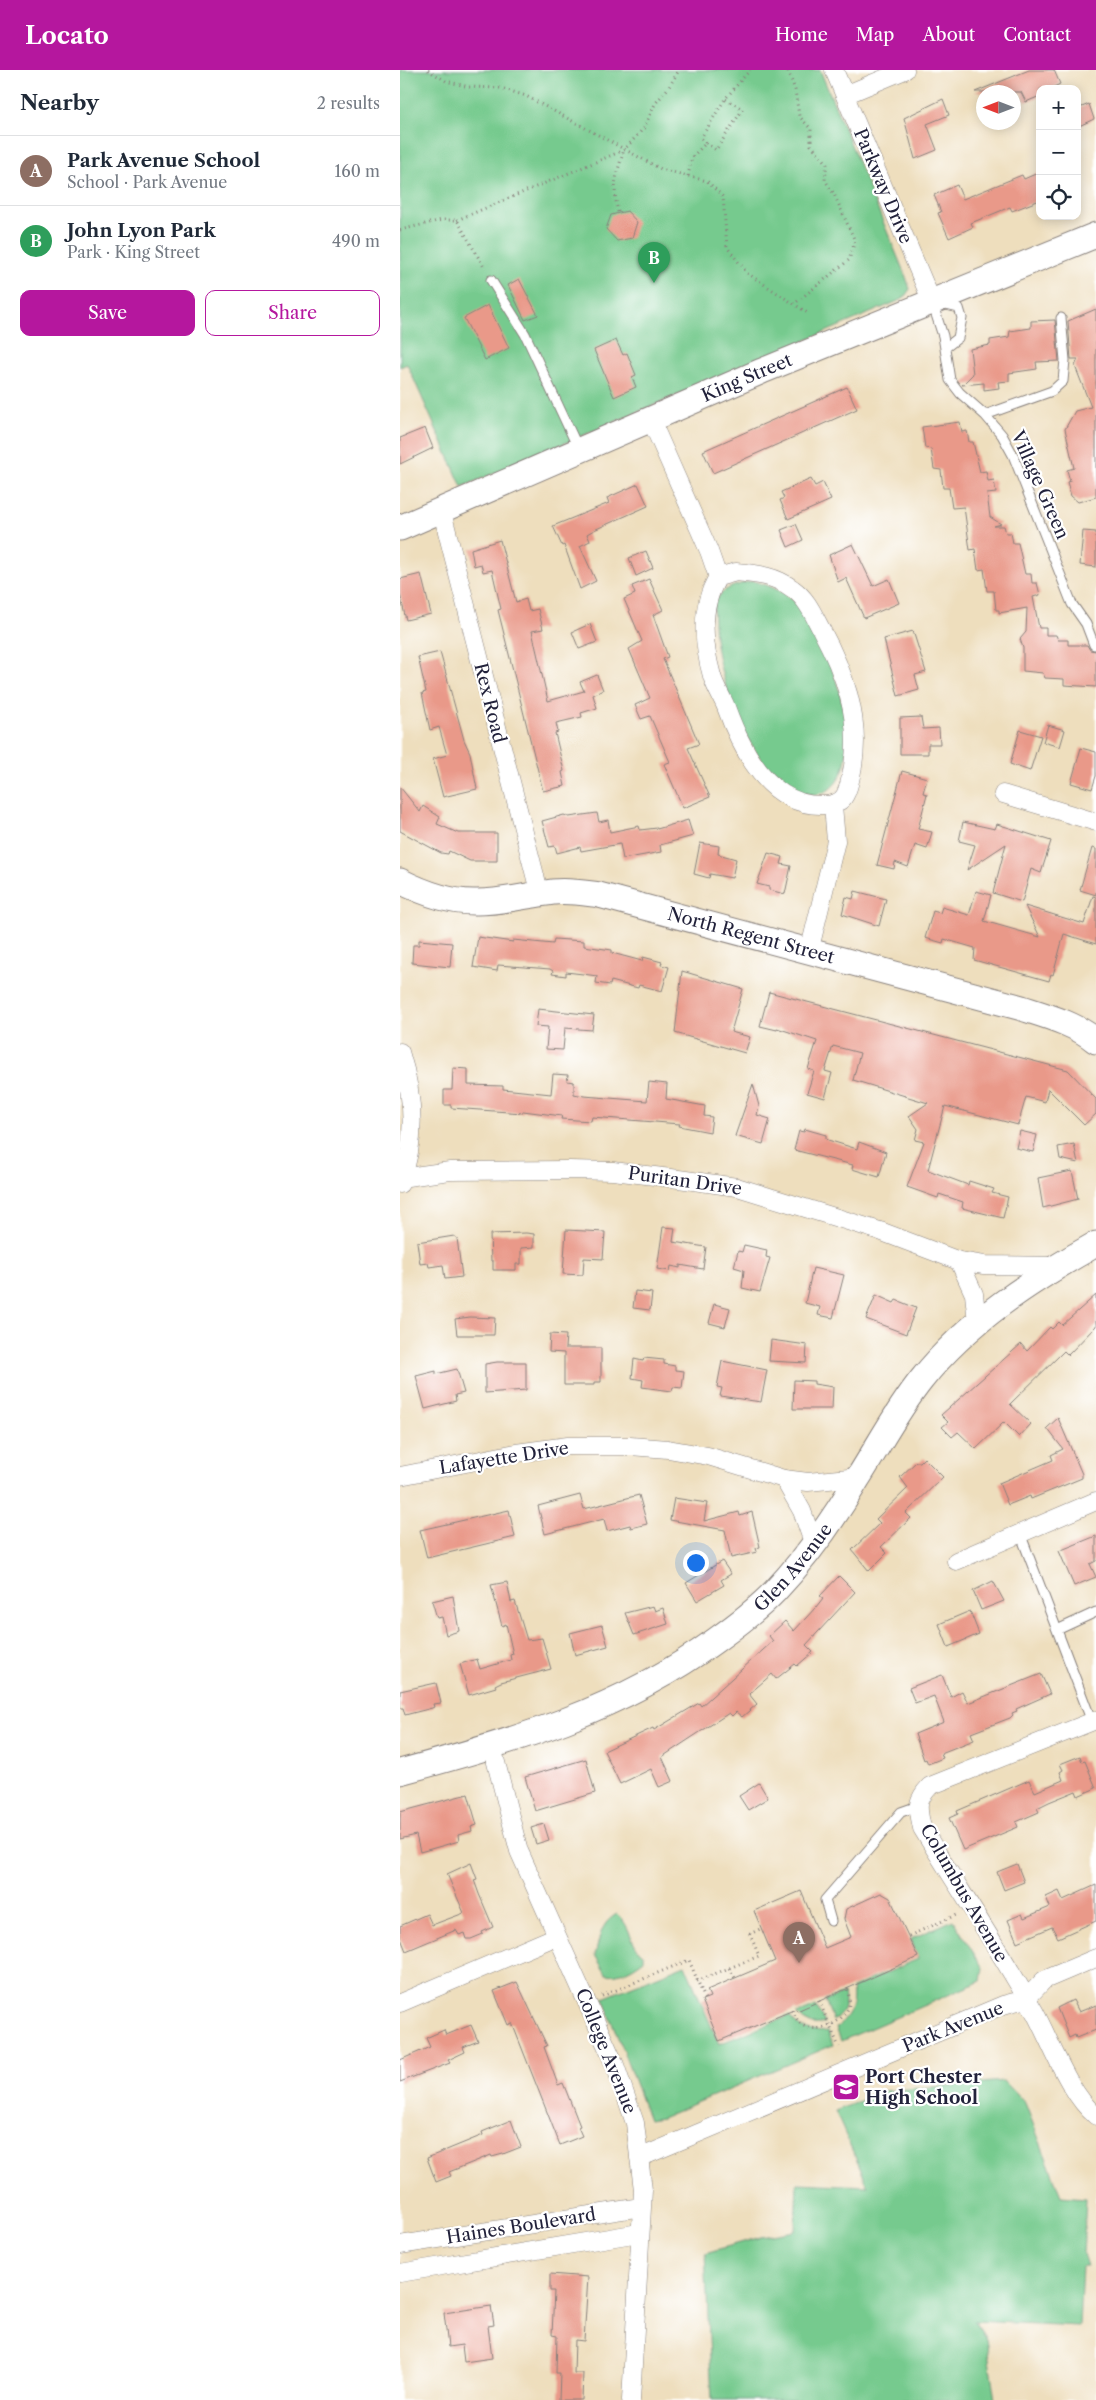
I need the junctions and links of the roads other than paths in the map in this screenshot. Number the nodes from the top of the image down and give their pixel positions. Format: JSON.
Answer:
{"nodes":[{"id":1,"x":834,"y":70,"type":"edge"},
{"id":2,"x":905,"y":70,"type":"edge"},
{"id":3,"x":845,"y":94,"type":"junction"},
{"id":4,"x":1096,"y":235,"type":"edge"},
{"id":5,"x":491,"y":280,"type":"road end"},
{"id":6,"x":932,"y":302,"type":"junction"},
{"id":7,"x":1061,"y":318,"type":"dead end"},
{"id":8,"x":945,"y":348,"type":"junction"},
{"id":9,"x":985,"y":415,"type":"junction"},
{"id":10,"x":651,"y":420,"type":"junction"},
{"id":11,"x":579,"y":450,"type":"junction"},
{"id":12,"x":442,"y":512,"type":"junction"},
{"id":13,"x":400,"y":528,"type":"edge"},
{"id":14,"x":718,"y":577,"type":"junction"},
{"id":15,"x":1094,"y":645,"type":"dead end"},
{"id":16,"x":1003,"y":794,"type":"dead end"},
{"id":17,"x":833,"y":804,"type":"junction"},
{"id":18,"x":1096,"y":822,"type":"edge"},
{"id":19,"x":400,"y":881,"type":"edge"},
{"id":20,"x":540,"y":895,"type":"junction"},
{"id":21,"x":809,"y":952,"type":"junction"},
{"id":22,"x":1096,"y":1041,"type":"edge"},
{"id":23,"x":400,"y":1052,"type":"edge"},
{"id":24,"x":401,"y":1180,"type":"edge"},
{"id":25,"x":1096,"y":1244,"type":"edge"},
{"id":26,"x":959,"y":1261,"type":"junction"},
{"id":27,"x":1054,"y":1266,"type":"junction"},
{"id":28,"x":977,"y":1322,"type":"junction"},
{"id":29,"x":401,"y":1473,"type":"edge"},
{"id":30,"x":859,"y":1477,"type":"junction"},
{"id":31,"x":784,"y":1479,"type":"junction"},
{"id":32,"x":1096,"y":1501,"type":"edge"},
{"id":33,"x":1020,"y":1534,"type":"junction"},
{"id":34,"x":814,"y":1545,"type":"junction"},
{"id":35,"x":956,"y":1561,"type":"dead end"},
{"id":36,"x":1096,"y":1612,"type":"edge"},
{"id":37,"x":1057,"y":1630,"type":"junction"},
{"id":38,"x":1094,"y":1721,"type":"edge"},
{"id":39,"x":492,"y":1747,"type":"junction"},
{"id":40,"x":400,"y":1772,"type":"edge"},
{"id":41,"x":918,"y":1806,"type":"junction"},
{"id":42,"x":831,"y":1921,"type":"dead end"},
{"id":43,"x":557,"y":1936,"type":"junction"},
{"id":44,"x":1096,"y":1958,"type":"edge"},
{"id":45,"x":1026,"y":1999,"type":"junction"},
{"id":46,"x":400,"y":2003,"type":"edge"},
{"id":47,"x":1096,"y":2116,"type":"edge"},
{"id":48,"x":639,"y":2158,"type":"junction"},
{"id":49,"x":641,"y":2207,"type":"junction"},
{"id":50,"x":639,"y":2233,"type":"junction"},
{"id":51,"x":400,"y":2245,"type":"edge"},
{"id":52,"x":400,"y":2272,"type":"edge"},
{"id":53,"x":631,"y":2400,"type":"edge"}],
"edges":[{"from":1,"to":3,"type":"street","name":"Parkway Drive"},
{"from":2,"to":3,"type":"street"},
{"from":3,"to":6,"type":"street","name":"Parkway Drive"},
{"from":4,"to":6,"type":"street","name":"King Street"},
{"from":5,"to":11,"type":"lane"},
{"from":6,"to":8,"type":"lane","name":"Village Green"},
{"from":6,"to":8,"type":"lane"},
{"from":6,"to":10,"type":"street","name":"King Street"},
{"from":7,"to":9,"type":"lane"},
{"from":8,"to":9,"type":"lane","name":"Village Green"},
{"from":9,"to":15,"type":"lane","name":"Village Green"},
{"from":10,"to":11,"type":"street","name":"King Street"},
{"from":10,"to":14,"type":"street"},
{"from":11,"to":12,"type":"street","name":"King Street"},
{"from":12,"to":13,"type":"street","name":"King Street"},
{"from":12,"to":20,"type":"street","name":"Rex Road"},
{"from":14,"to":17,"type":"street"},
{"from":14,"to":17,"type":"street"},
{"from":16,"to":18,"type":"street"},
{"from":17,"to":21,"type":"street"},
{"from":19,"to":20,"type":"street","name":"North Regent Street"},
{"from":20,"to":21,"type":"street","name":"North Regent Street"},
{"from":21,"to":22,"type":"street","name":"North Regent Street"},
{"from":23,"to":24,"type":"street"},
{"from":24,"to":26,"type":"street","name":"Puritan Drive"},
{"from":25,"to":27,"type":"street","name":"Glen Avenue"},
{"from":26,"to":27,"type":"street","name":"Puritan Drive"},
{"from":26,"to":28,"type":"street"},
{"from":27,"to":28,"type":"street","name":"Glen Avenue"},
{"from":28,"to":30,"type":"street","name":"Glen Avenue"},
{"from":29,"to":31,"type":"street","name":"Lafayette Drive"},
{"from":30,"to":31,"type":"street","name":"Lafayette Drive"},
{"from":30,"to":34,"type":"street","name":"Glen Avenue"},
{"from":31,"to":34,"type":"street"},
{"from":32,"to":33,"type":"street"},
{"from":33,"to":35,"type":"street"},
{"from":33,"to":37,"type":"lane"},
{"from":34,"to":39,"type":"street","name":"Glen Avenue"},
{"from":36,"to":37,"type":"lane"},
{"from":37,"to":38,"type":"lane"},
{"from":38,"to":41,"type":"street","name":"Columbus Avenue"},
{"from":39,"to":40,"type":"street","name":"Glen Avenue"},
{"from":39,"to":43,"type":"street","name":"College Avenue"},
{"from":41,"to":42,"type":"lane"},
{"from":41,"to":45,"type":"street","name":"Columbus Avenue"},
{"from":43,"to":46,"type":"street"},
{"from":43,"to":48,"type":"street","name":"College Avenue"},
{"from":44,"to":45,"type":"street","name":"Park Avenue"},
{"from":45,"to":47,"type":"street","name":"Columbus Avenue"},
{"from":45,"to":48,"type":"street","name":"Park Avenue"},
{"from":48,"to":49,"type":"street","name":"College Avenue"},
{"from":49,"to":50,"type":"street","name":"College Avenue"},
{"from":49,"to":51,"type":"street","name":"Haines Boulevard"},
{"from":50,"to":52,"type":"street","name":"Haines Boulevard"},
{"from":50,"to":53,"type":"street","name":"College Avenue"}]}
